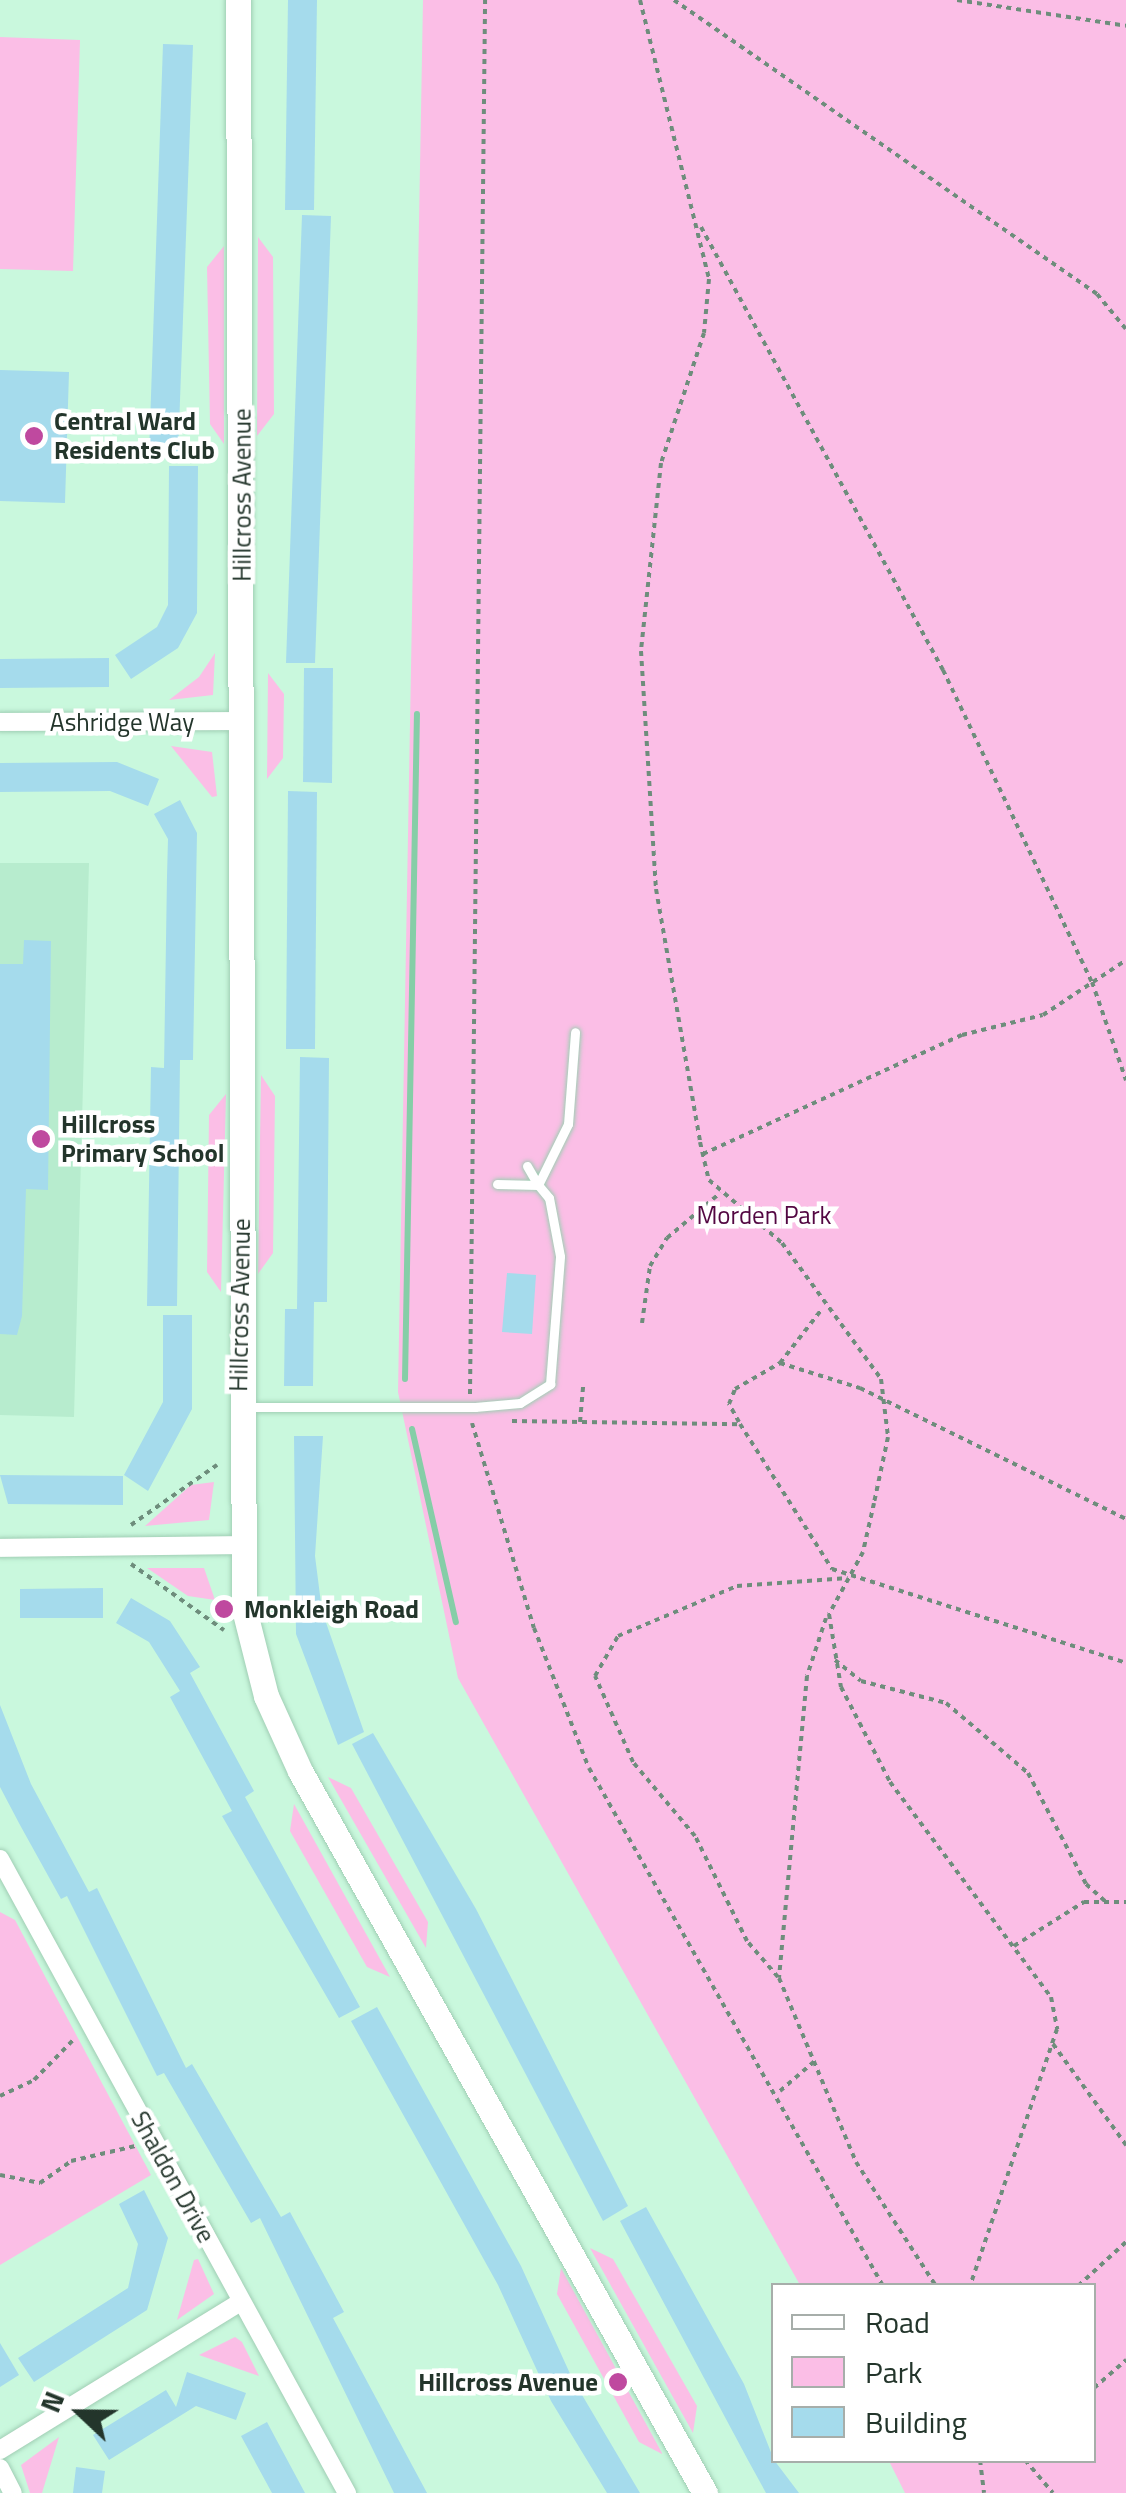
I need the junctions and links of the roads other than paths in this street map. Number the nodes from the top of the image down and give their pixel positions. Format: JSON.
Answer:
{"nodes":[{"id":1,"x":238,"y":0,"type":"edge"},
{"id":2,"x":244,"y":721,"type":"junction"},
{"id":3,"x":0,"y":722,"type":"edge"},
{"id":4,"x":575,"y":1032,"type":"dead end"},
{"id":5,"x":527,"y":1166,"type":"dead end"},
{"id":6,"x":496,"y":1184,"type":"dead end"},
{"id":7,"x":538,"y":1186,"type":"junction"},
{"id":8,"x":239,"y":1406,"type":"junction"},
{"id":9,"x":238,"y":1545,"type":"junction"},
{"id":10,"x":0,"y":1548,"type":"edge"},
{"id":11,"x":0,"y":1860,"type":"edge"},
{"id":12,"x":7,"y":1888,"type":"edge"},
{"id":13,"x":241,"y":2302,"type":"junction"},
{"id":14,"x":0,"y":2450,"type":"edge"},
{"id":15,"x":0,"y":2468,"type":"edge"},
{"id":16,"x":13,"y":2493,"type":"edge"},
{"id":17,"x":347,"y":2493,"type":"edge"},
{"id":18,"x":704,"y":2493,"type":"edge"}],
"edges":[{"from":1,"to":2,"type":"street","name":"Hillcross Avenue"},
{"from":2,"to":3,"type":"street","name":"Ashridge Way"},
{"from":2,"to":8,"type":"street","name":"Hillcross Avenue"},
{"from":4,"to":7,"type":"lane"},
{"from":5,"to":7,"type":"lane"},
{"from":6,"to":7,"type":"lane"},
{"from":7,"to":8,"type":"lane"},
{"from":8,"to":9,"type":"street","name":"Hillcross Avenue"},
{"from":9,"to":10,"type":"street"},
{"from":9,"to":18,"type":"street","name":"Hillcross Avenue"},
{"from":11,"to":12,"type":"street","name":"Shaldon Drive"},
{"from":12,"to":13,"type":"street","name":"Shaldon Drive"},
{"from":13,"to":14,"type":"street"},
{"from":13,"to":17,"type":"street","name":"Shaldon Drive"},
{"from":15,"to":16,"type":"street"}]}
